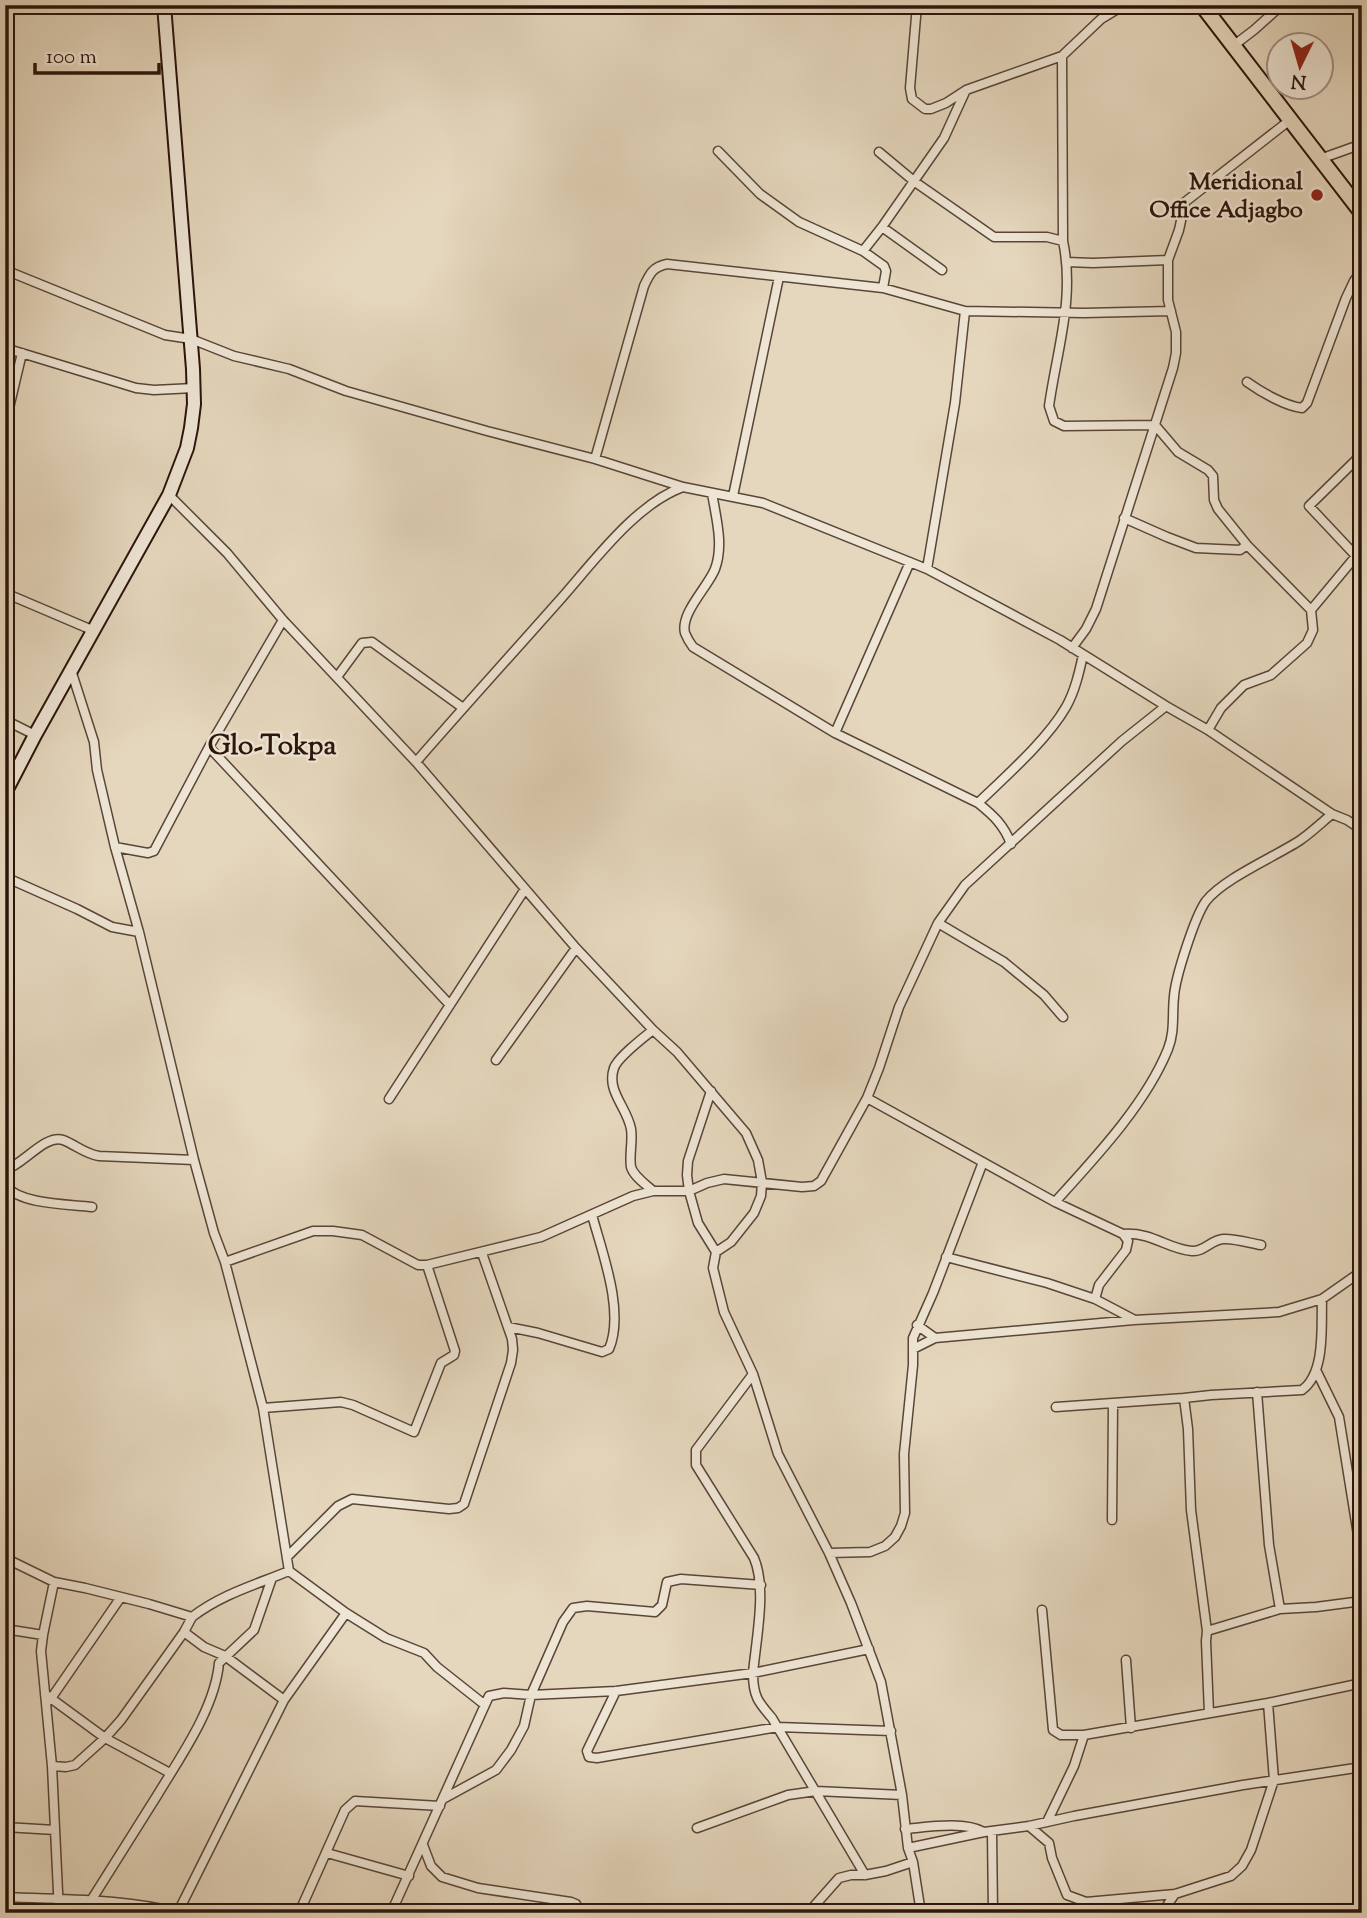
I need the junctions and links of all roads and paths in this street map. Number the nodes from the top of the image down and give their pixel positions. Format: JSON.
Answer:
{"nodes":[{"id":1,"x":164,"y":5,"type":"edge"},
{"id":2,"x":917,"y":5,"type":"edge"},
{"id":3,"x":1124,"y":5,"type":"edge"},
{"id":4,"x":1202,"y":5,"type":"edge"},
{"id":5,"x":1282,"y":5,"type":"edge"},
{"id":6,"x":1233,"y":46,"type":"junction"},
{"id":7,"x":1062,"y":56,"type":"junction"},
{"id":8,"x":966,"y":90,"type":"junction"},
{"id":9,"x":1290,"y":120,"type":"junction"},
{"id":10,"x":1362,"y":144,"type":"edge"},
{"id":11,"x":718,"y":151,"type":"dead end"},
{"id":12,"x":879,"y":152,"type":"dead end"},
{"id":13,"x":1320,"y":159,"type":"junction"},
{"id":14,"x":915,"y":181,"type":"junction"},
{"id":15,"x":1362,"y":214,"type":"edge"},
{"id":16,"x":882,"y":227,"type":"junction"},
{"id":17,"x":1063,"y":241,"type":"junction"},
{"id":18,"x":863,"y":251,"type":"junction"},
{"id":19,"x":1168,"y":260,"type":"junction"},
{"id":20,"x":1068,"y":262,"type":"junction"},
{"id":21,"x":5,"y":270,"type":"edge"},
{"id":22,"x":942,"y":270,"type":"dead end"},
{"id":23,"x":1362,"y":270,"type":"edge"},
{"id":24,"x":779,"y":276,"type":"junction"},
{"id":25,"x":883,"y":288,"type":"junction"},
{"id":26,"x":965,"y":311,"type":"junction"},
{"id":27,"x":1171,"y":312,"type":"junction"},
{"id":28,"x":1066,"y":313,"type":"junction"},
{"id":29,"x":191,"y":339,"type":"junction"},
{"id":30,"x":5,"y":348,"type":"edge"},
{"id":31,"x":22,"y":353,"type":"junction"},
{"id":32,"x":1247,"y":382,"type":"dead end"},
{"id":33,"x":194,"y":388,"type":"junction"},
{"id":34,"x":5,"y":425,"type":"edge"},
{"id":35,"x":1155,"y":425,"type":"junction"},
{"id":36,"x":1362,"y":454,"type":"edge"},
{"id":37,"x":595,"y":459,"type":"junction"},
{"id":38,"x":683,"y":487,"type":"junction"},
{"id":39,"x":712,"y":493,"type":"junction"},
{"id":40,"x":169,"y":495,"type":"junction"},
{"id":41,"x":733,"y":496,"type":"junction"},
{"id":42,"x":1124,"y":518,"type":"junction"},
{"id":43,"x":1247,"y":545,"type":"junction"},
{"id":44,"x":1359,"y":554,"type":"edge"},
{"id":45,"x":910,"y":562,"type":"junction"},
{"id":46,"x":927,"y":569,"type":"junction"},
{"id":47,"x":5,"y":593,"type":"edge"},
{"id":48,"x":1311,"y":610,"type":"junction"},
{"id":49,"x":284,"y":620,"type":"junction"},
{"id":50,"x":92,"y":630,"type":"junction"},
{"id":51,"x":1072,"y":648,"type":"junction"},
{"id":52,"x":1083,"y":656,"type":"junction"},
{"id":53,"x":71,"y":670,"type":"junction"},
{"id":54,"x":337,"y":677,"type":"junction"},
{"id":55,"x":1166,"y":706,"type":"junction"},
{"id":56,"x":463,"y":708,"type":"junction"},
{"id":57,"x":5,"y":720,"type":"edge"},
{"id":58,"x":1208,"y":730,"type":"junction"},
{"id":59,"x":835,"y":733,"type":"junction"},
{"id":60,"x":35,"y":734,"type":"junction"},
{"id":61,"x":209,"y":747,"type":"junction"},
{"id":62,"x":416,"y":762,"type":"junction"},
{"id":63,"x":5,"y":793,"type":"edge"},
{"id":64,"x":978,"y":803,"type":"junction"},
{"id":65,"x":1332,"y":814,"type":"junction"},
{"id":66,"x":1362,"y":830,"type":"edge"},
{"id":67,"x":1011,"y":844,"type":"junction"},
{"id":68,"x":115,"y":847,"type":"junction"},
{"id":69,"x":5,"y":877,"type":"edge"},
{"id":70,"x":525,"y":889,"type":"junction"},
{"id":71,"x":937,"y":923,"type":"junction"},
{"id":72,"x":139,"y":932,"type":"junction"},
{"id":73,"x":576,"y":948,"type":"junction"},
{"id":74,"x":450,"y":1005,"type":"junction"},
{"id":75,"x":1063,"y":1017,"type":"dead end"},
{"id":76,"x":653,"y":1030,"type":"junction"},
{"id":77,"x":496,"y":1060,"type":"dead end"},
{"id":78,"x":711,"y":1091,"type":"junction"},
{"id":79,"x":867,"y":1098,"type":"junction"},
{"id":80,"x":389,"y":1099,"type":"dead end"},
{"id":81,"x":194,"y":1160,"type":"junction"},
{"id":82,"x":983,"y":1162,"type":"junction"},
{"id":83,"x":5,"y":1170,"type":"edge"},
{"id":84,"x":762,"y":1182,"type":"junction"},
{"id":85,"x":5,"y":1186,"type":"edge"},
{"id":86,"x":653,"y":1191,"type":"junction"},
{"id":87,"x":689,"y":1191,"type":"junction"},
{"id":88,"x":1055,"y":1202,"type":"junction"},
{"id":89,"x":92,"y":1207,"type":"dead end"},
{"id":90,"x":592,"y":1215,"type":"junction"},
{"id":91,"x":1123,"y":1234,"type":"junction"},
{"id":92,"x":1261,"y":1245,"type":"dead end"},
{"id":93,"x":482,"y":1252,"type":"junction"},
{"id":94,"x":716,"y":1252,"type":"junction"},
{"id":95,"x":946,"y":1258,"type":"junction"},
{"id":96,"x":226,"y":1262,"type":"junction"},
{"id":97,"x":427,"y":1265,"type":"junction"},
{"id":98,"x":1362,"y":1271,"type":"edge"},
{"id":99,"x":1095,"y":1298,"type":"junction"},
{"id":100,"x":1322,"y":1299,"type":"junction"},
{"id":101,"x":1135,"y":1320,"type":"junction"},
{"id":102,"x":917,"y":1325,"type":"junction"},
{"id":103,"x":508,"y":1327,"type":"junction"},
{"id":104,"x":935,"y":1338,"type":"junction"},
{"id":105,"x":913,"y":1349,"type":"junction"},
{"id":106,"x":1316,"y":1370,"type":"junction"},
{"id":107,"x":753,"y":1374,"type":"junction"},
{"id":108,"x":1257,"y":1392,"type":"junction"},
{"id":109,"x":1184,"y":1398,"type":"junction"},
{"id":110,"x":1113,"y":1405,"type":"junction"},
{"id":111,"x":1056,"y":1407,"type":"dead end"},
{"id":112,"x":263,"y":1408,"type":"junction"},
{"id":113,"x":1112,"y":1520,"type":"dead end"},
{"id":114,"x":829,"y":1553,"type":"junction"},
{"id":115,"x":287,"y":1557,"type":"junction"},
{"id":116,"x":5,"y":1558,"type":"edge"},
{"id":117,"x":1362,"y":1560,"type":"edge"},
{"id":118,"x":289,"y":1570,"type":"junction"},
{"id":119,"x":272,"y":1578,"type":"junction"},
{"id":120,"x":54,"y":1582,"type":"junction"},
{"id":121,"x":761,"y":1585,"type":"junction"},
{"id":122,"x":121,"y":1597,"type":"junction"},
{"id":123,"x":1362,"y":1601,"type":"edge"},
{"id":124,"x":1280,"y":1609,"type":"junction"},
{"id":125,"x":1042,"y":1610,"type":"dead end"},
{"id":126,"x":346,"y":1613,"type":"junction"},
{"id":127,"x":192,"y":1617,"type":"junction"},
{"id":128,"x":5,"y":1629,"type":"edge"},
{"id":129,"x":1207,"y":1631,"type":"junction"},
{"id":130,"x":184,"y":1632,"type":"junction"},
{"id":131,"x":43,"y":1635,"type":"junction"},
{"id":132,"x":869,"y":1648,"type":"junction"},
{"id":133,"x":225,"y":1656,"type":"junction"},
{"id":134,"x":1125,"y":1660,"type":"dead end"},
{"id":135,"x":753,"y":1673,"type":"junction"},
{"id":136,"x":1362,"y":1683,"type":"edge"},
{"id":137,"x":616,"y":1691,"type":"junction"},
{"id":138,"x":531,"y":1695,"type":"junction"},
{"id":139,"x":48,"y":1697,"type":"junction"},
{"id":140,"x":284,"y":1700,"type":"junction"},
{"id":141,"x":1268,"y":1703,"type":"junction"},
{"id":142,"x":485,"y":1705,"type":"junction"},
{"id":143,"x":1209,"y":1713,"type":"junction"},
{"id":144,"x":778,"y":1727,"type":"junction"},
{"id":145,"x":1131,"y":1728,"type":"junction"},
{"id":146,"x":891,"y":1731,"type":"junction"},
{"id":147,"x":1084,"y":1735,"type":"junction"},
{"id":148,"x":105,"y":1738,"type":"junction"},
{"id":149,"x":52,"y":1766,"type":"junction"},
{"id":150,"x":1362,"y":1768,"type":"edge"},
{"id":151,"x":170,"y":1773,"type":"junction"},
{"id":152,"x":1274,"y":1780,"type":"junction"},
{"id":153,"x":816,"y":1791,"type":"junction"},
{"id":154,"x":902,"y":1795,"type":"junction"},
{"id":155,"x":442,"y":1803,"type":"junction"},
{"id":156,"x":1047,"y":1822,"type":"junction"},
{"id":157,"x":1029,"y":1826,"type":"junction"},
{"id":158,"x":5,"y":1828,"type":"edge"},
{"id":159,"x":696,"y":1828,"type":"dead end"},
{"id":160,"x":905,"y":1829,"type":"junction"},
{"id":161,"x":55,"y":1830,"type":"junction"},
{"id":162,"x":988,"y":1832,"type":"junction"},
{"id":163,"x":422,"y":1845,"type":"junction"},
{"id":164,"x":908,"y":1848,"type":"junction"},
{"id":165,"x":327,"y":1853,"type":"junction"},
{"id":166,"x":913,"y":1862,"type":"junction"},
{"id":167,"x":864,"y":1875,"type":"junction"},
{"id":168,"x":409,"y":1876,"type":"junction"},
{"id":169,"x":1175,"y":1894,"type":"junction"},
{"id":170,"x":5,"y":1897,"type":"edge"},
{"id":171,"x":92,"y":1899,"type":"junction"},
{"id":172,"x":58,"y":1900,"type":"junction"},
{"id":173,"x":179,"y":1912,"type":"edge"},
{"id":174,"x":60,"y":1913,"type":"edge"},
{"id":175,"x":299,"y":1913,"type":"edge"},
{"id":176,"x":391,"y":1913,"type":"edge"},
{"id":177,"x":575,"y":1913,"type":"edge"},
{"id":178,"x":808,"y":1913,"type":"edge"},
{"id":179,"x":921,"y":1913,"type":"edge"},
{"id":180,"x":993,"y":1913,"type":"edge"},
{"id":181,"x":1166,"y":1913,"type":"edge"}],
"edges":[{"from":1,"to":29,"type":"main road"},
{"from":2,"to":8,"type":"street"},
{"from":3,"to":7,"type":"street"},
{"from":4,"to":6,"type":"highway"},
{"from":5,"to":6,"type":"street"},
{"from":6,"to":9,"type":"highway"},
{"from":7,"to":8,"type":"street"},
{"from":7,"to":17,"type":"street"},
{"from":8,"to":14,"type":"street"},
{"from":9,"to":13,"type":"highway"},
{"from":9,"to":19,"type":"street"},
{"from":10,"to":13,"type":"street"},
{"from":11,"to":18,"type":"street"},
{"from":12,"to":14,"type":"street"},
{"from":13,"to":15,"type":"highway"},
{"from":14,"to":16,"type":"street"},
{"from":14,"to":17,"type":"street"},
{"from":16,"to":18,"type":"street"},
{"from":16,"to":22,"type":"street"},
{"from":17,"to":20,"type":"street"},
{"from":18,"to":25,"type":"street"},
{"from":19,"to":20,"type":"street"},
{"from":19,"to":27,"type":"street"},
{"from":20,"to":28,"type":"street"},
{"from":21,"to":29,"type":"street"},
{"from":23,"to":32,"type":"street"},
{"from":24,"to":25,"type":"street"},
{"from":24,"to":37,"type":"street"},
{"from":24,"to":41,"type":"street"},
{"from":25,"to":26,"type":"street"},
{"from":26,"to":28,"type":"street"},
{"from":26,"to":46,"type":"street"},
{"from":27,"to":28,"type":"street"},
{"from":27,"to":35,"type":"street"},
{"from":28,"to":35,"type":"street"},
{"from":29,"to":33,"type":"main road"},
{"from":29,"to":37,"type":"street"},
{"from":30,"to":31,"type":"street"},
{"from":31,"to":33,"type":"street"},
{"from":31,"to":34,"type":"street"},
{"from":33,"to":40,"type":"main road"},
{"from":35,"to":42,"type":"street"},
{"from":35,"to":43,"type":"street"},
{"from":36,"to":44,"type":"street"},
{"from":37,"to":38,"type":"street"},
{"from":38,"to":39,"type":"street"},
{"from":38,"to":56,"type":"street"},
{"from":39,"to":41,"type":"street"},
{"from":39,"to":59,"type":"street"},
{"from":40,"to":49,"type":"street"},
{"from":40,"to":50,"type":"main road"},
{"from":41,"to":45,"type":"street"},
{"from":42,"to":43,"type":"street"},
{"from":42,"to":51,"type":"street"},
{"from":43,"to":48,"type":"street"},
{"from":44,"to":48,"type":"street"},
{"from":45,"to":46,"type":"street"},
{"from":45,"to":59,"type":"street"},
{"from":46,"to":51,"type":"street"},
{"from":47,"to":50,"type":"street"},
{"from":48,"to":58,"type":"street"},
{"from":49,"to":54,"type":"street"},
{"from":49,"to":61,"type":"street"},
{"from":50,"to":53,"type":"main road"},
{"from":51,"to":52,"type":"street"},
{"from":52,"to":55,"type":"street"},
{"from":52,"to":64,"type":"street"},
{"from":53,"to":60,"type":"main road"},
{"from":53,"to":68,"type":"street"},
{"from":54,"to":56,"type":"street"},
{"from":54,"to":62,"type":"street"},
{"from":55,"to":58,"type":"street"},
{"from":55,"to":67,"type":"street"},
{"from":56,"to":62,"type":"street"},
{"from":57,"to":60,"type":"street"},
{"from":58,"to":65,"type":"street"},
{"from":59,"to":64,"type":"street"},
{"from":60,"to":63,"type":"main road"},
{"from":61,"to":68,"type":"street"},
{"from":61,"to":74,"type":"street"},
{"from":62,"to":70,"type":"street"},
{"from":64,"to":67,"type":"street"},
{"from":65,"to":66,"type":"street"},
{"from":65,"to":88,"type":"street"},
{"from":67,"to":71,"type":"street"},
{"from":68,"to":72,"type":"street"},
{"from":69,"to":72,"type":"street"},
{"from":70,"to":73,"type":"street"},
{"from":70,"to":74,"type":"street"},
{"from":71,"to":75,"type":"street"},
{"from":71,"to":79,"type":"street"},
{"from":72,"to":81,"type":"street"},
{"from":73,"to":76,"type":"street"},
{"from":73,"to":77,"type":"street"},
{"from":74,"to":80,"type":"street"},
{"from":76,"to":78,"type":"street"},
{"from":76,"to":86,"type":"street"},
{"from":78,"to":84,"type":"street"},
{"from":78,"to":87,"type":"street"},
{"from":79,"to":82,"type":"street"},
{"from":79,"to":84,"type":"street"},
{"from":81,"to":83,"type":"street"},
{"from":81,"to":96,"type":"street"},
{"from":82,"to":88,"type":"street"},
{"from":82,"to":95,"type":"street"},
{"from":84,"to":87,"type":"street"},
{"from":84,"to":94,"type":"street"},
{"from":85,"to":89,"type":"street"},
{"from":86,"to":87,"type":"street"},
{"from":86,"to":90,"type":"street"},
{"from":87,"to":94,"type":"street"},
{"from":88,"to":91,"type":"street"},
{"from":90,"to":93,"type":"street"},
{"from":90,"to":103,"type":"street"},
{"from":91,"to":92,"type":"street"},
{"from":91,"to":99,"type":"street"},
{"from":93,"to":97,"type":"street"},
{"from":93,"to":103,"type":"street"},
{"from":94,"to":107,"type":"street"},
{"from":95,"to":99,"type":"street"},
{"from":95,"to":102,"type":"street"},
{"from":96,"to":97,"type":"street"},
{"from":96,"to":112,"type":"street"},
{"from":97,"to":112,"type":"street"},
{"from":98,"to":100,"type":"street"},
{"from":99,"to":101,"type":"street"},
{"from":100,"to":101,"type":"street"},
{"from":100,"to":106,"type":"street"},
{"from":101,"to":104,"type":"street"},
{"from":102,"to":104,"type":"street"},
{"from":102,"to":105,"type":"street"},
{"from":103,"to":115,"type":"street"},
{"from":104,"to":105,"type":"street"},
{"from":105,"to":114,"type":"street"},
{"from":106,"to":108,"type":"street"},
{"from":106,"to":117,"type":"street"},
{"from":107,"to":114,"type":"street"},
{"from":107,"to":121,"type":"street"},
{"from":108,"to":109,"type":"street"},
{"from":108,"to":124,"type":"street"},
{"from":109,"to":110,"type":"street"},
{"from":109,"to":129,"type":"street"},
{"from":110,"to":111,"type":"street"},
{"from":110,"to":113,"type":"street"},
{"from":112,"to":115,"type":"street"},
{"from":114,"to":132,"type":"street"},
{"from":115,"to":118,"type":"street"},
{"from":116,"to":120,"type":"street"},
{"from":118,"to":119,"type":"street"},
{"from":118,"to":126,"type":"street"},
{"from":119,"to":127,"type":"street"},
{"from":119,"to":133,"type":"street"},
{"from":120,"to":122,"type":"street"},
{"from":120,"to":131,"type":"street"},
{"from":121,"to":135,"type":"street"},
{"from":121,"to":138,"type":"street"},
{"from":122,"to":127,"type":"street"},
{"from":122,"to":139,"type":"street"},
{"from":123,"to":124,"type":"street"},
{"from":124,"to":129,"type":"street"},
{"from":125,"to":147,"type":"street"},
{"from":126,"to":140,"type":"street"},
{"from":126,"to":142,"type":"street"},
{"from":127,"to":130,"type":"street"},
{"from":128,"to":131,"type":"street"},
{"from":129,"to":143,"type":"street"},
{"from":130,"to":133,"type":"street"},
{"from":130,"to":148,"type":"street"},
{"from":131,"to":139,"type":"street"},
{"from":132,"to":135,"type":"street"},
{"from":132,"to":146,"type":"street"},
{"from":133,"to":140,"type":"street"},
{"from":133,"to":151,"type":"street"},
{"from":134,"to":145,"type":"street"},
{"from":135,"to":137,"type":"street"},
{"from":135,"to":144,"type":"street"},
{"from":136,"to":141,"type":"street"},
{"from":137,"to":138,"type":"street"},
{"from":137,"to":144,"type":"street"},
{"from":138,"to":142,"type":"street"},
{"from":138,"to":155,"type":"street"},
{"from":139,"to":148,"type":"street"},
{"from":139,"to":149,"type":"street"},
{"from":140,"to":173,"type":"street"},
{"from":141,"to":143,"type":"street"},
{"from":141,"to":152,"type":"street"},
{"from":142,"to":155,"type":"street"},
{"from":143,"to":145,"type":"street"},
{"from":144,"to":146,"type":"street"},
{"from":144,"to":153,"type":"street"},
{"from":145,"to":147,"type":"street"},
{"from":146,"to":154,"type":"street"},
{"from":147,"to":156,"type":"street"},
{"from":148,"to":149,"type":"street"},
{"from":148,"to":151,"type":"street"},
{"from":149,"to":161,"type":"street"},
{"from":150,"to":152,"type":"street"},
{"from":151,"to":171,"type":"street"},
{"from":152,"to":156,"type":"street"},
{"from":152,"to":169,"type":"street"},
{"from":153,"to":154,"type":"street"},
{"from":153,"to":159,"type":"street"},
{"from":153,"to":167,"type":"street"},
{"from":154,"to":160,"type":"street"},
{"from":155,"to":163,"type":"street"},
{"from":155,"to":165,"type":"street"},
{"from":156,"to":157,"type":"street"},
{"from":157,"to":162,"type":"street"},
{"from":157,"to":169,"type":"street"},
{"from":158,"to":161,"type":"street"},
{"from":160,"to":162,"type":"street"},
{"from":160,"to":164,"type":"street"},
{"from":161,"to":172,"type":"street"},
{"from":162,"to":164,"type":"street"},
{"from":162,"to":180,"type":"street"},
{"from":163,"to":168,"type":"street"},
{"from":163,"to":177,"type":"street"},
{"from":164,"to":166,"type":"street"},
{"from":165,"to":168,"type":"street"},
{"from":165,"to":175,"type":"street"},
{"from":166,"to":167,"type":"street"},
{"from":166,"to":179,"type":"street"},
{"from":167,"to":178,"type":"street"},
{"from":168,"to":176,"type":"street"},
{"from":169,"to":181,"type":"street"},
{"from":170,"to":172,"type":"street"},
{"from":171,"to":172,"type":"street"},
{"from":171,"to":173,"type":"street"},
{"from":172,"to":174,"type":"street"}]}
